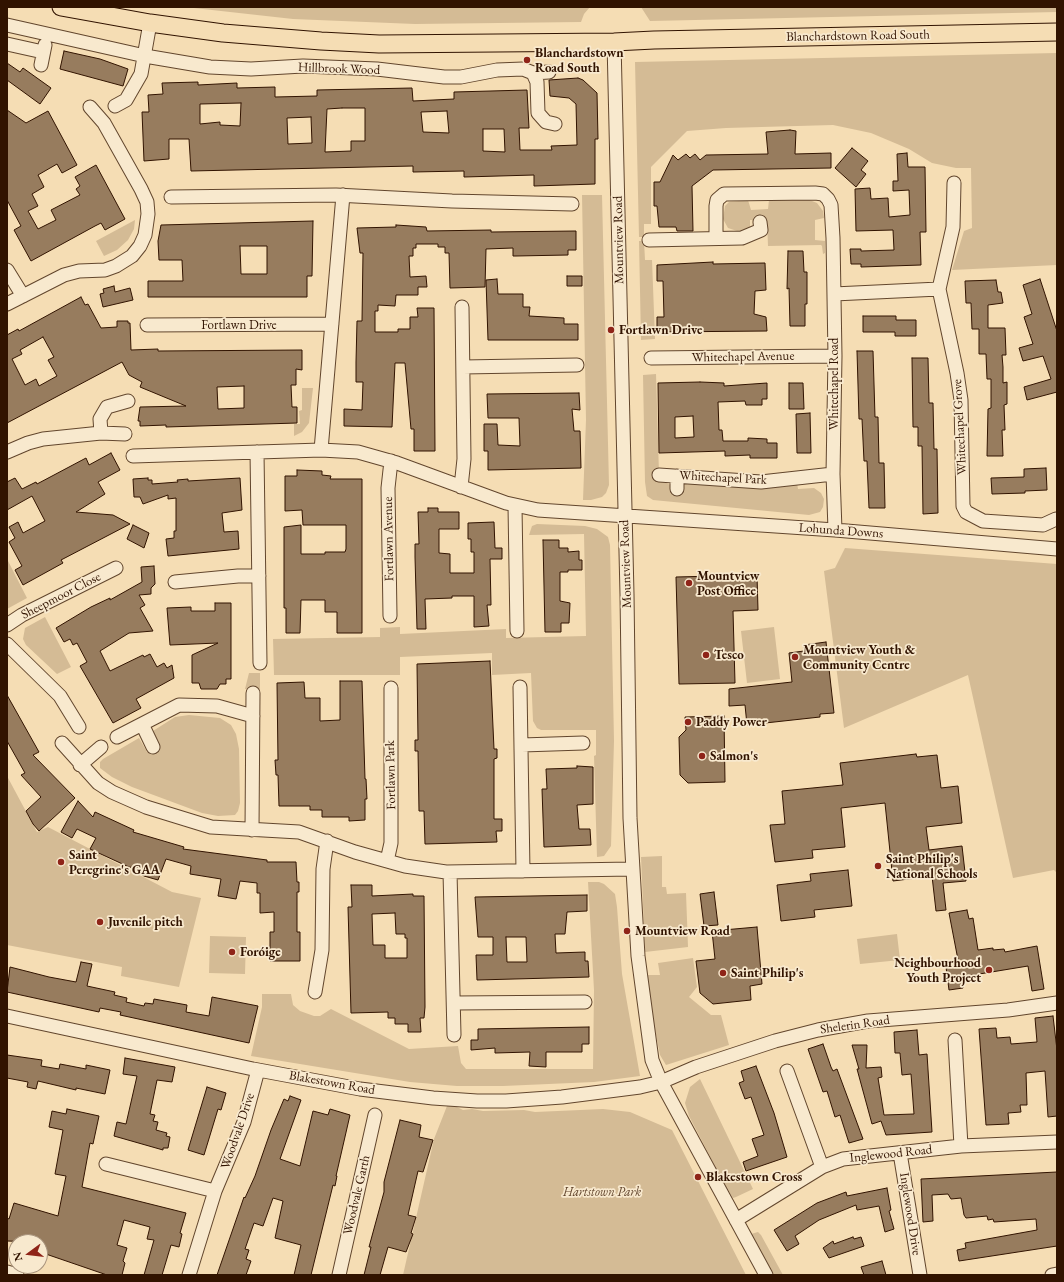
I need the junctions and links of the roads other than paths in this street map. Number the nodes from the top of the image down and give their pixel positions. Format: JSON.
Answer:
{"nodes":[{"id":1,"x":61,"y":7,"type":"edge"},
{"id":2,"x":150,"y":23,"type":"junction"},
{"id":3,"x":7,"y":25,"type":"edge"},
{"id":4,"x":1057,"y":32,"type":"edge"},
{"id":5,"x":47,"y":33,"type":"junction"},
{"id":6,"x":614,"y":42,"type":"junction"},
{"id":7,"x":7,"y":44,"type":"edge"},
{"id":8,"x":43,"y":52,"type":"junction"},
{"id":9,"x":145,"y":56,"type":"junction"},
{"id":10,"x":41,"y":65,"type":"dead end"},
{"id":11,"x":549,"y":72,"type":"dead end"},
{"id":12,"x":533,"y":73,"type":"junction"},
{"id":13,"x":115,"y":106,"type":"dead end"},
{"id":14,"x":90,"y":107,"type":"dead end"},
{"id":15,"x":555,"y":124,"type":"dead end"},
{"id":16,"x":954,"y":183,"type":"dead end"},
{"id":17,"x":343,"y":195,"type":"junction"},
{"id":18,"x":171,"y":197,"type":"dead end"},
{"id":19,"x":572,"y":204,"type":"dead end"},
{"id":20,"x":760,"y":222,"type":"dead end"},
{"id":21,"x":716,"y":238,"type":"junction"},
{"id":22,"x":649,"y":240,"type":"dead end"},
{"id":23,"x":7,"y":270,"type":"edge"},
{"id":24,"x":939,"y":289,"type":"junction"},
{"id":25,"x":834,"y":294,"type":"junction"},
{"id":26,"x":23,"y":296,"type":"junction"},
{"id":27,"x":7,"y":304,"type":"edge"},
{"id":28,"x":462,"y":307,"type":"dead end"},
{"id":29,"x":332,"y":324,"type":"junction"},
{"id":30,"x":147,"y":325,"type":"dead end"},
{"id":31,"x":834,"y":356,"type":"junction"},
{"id":32,"x":651,"y":358,"type":"dead end"},
{"id":33,"x":577,"y":365,"type":"dead end"},
{"id":34,"x":463,"y":367,"type":"junction"},
{"id":35,"x":128,"y":401,"type":"dead end"},
{"id":36,"x":101,"y":433,"type":"junction"},
{"id":37,"x":125,"y":434,"type":"dead end"},
{"id":38,"x":321,"y":450,"type":"junction"},
{"id":39,"x":7,"y":452,"type":"edge"},
{"id":40,"x":257,"y":452,"type":"junction"},
{"id":41,"x":133,"y":456,"type":"dead end"},
{"id":42,"x":391,"y":461,"type":"junction"},
{"id":43,"x":833,"y":474,"type":"junction"},
{"id":44,"x":659,"y":475,"type":"dead end"},
{"id":45,"x":460,"y":487,"type":"junction"},
{"id":46,"x":515,"y":506,"type":"junction"},
{"id":47,"x":625,"y":516,"type":"junction"},
{"id":48,"x":1056,"y":519,"type":"dead end"},
{"id":49,"x":835,"y":530,"type":"junction"},
{"id":50,"x":1057,"y":549,"type":"edge"},
{"id":51,"x":116,"y":568,"type":"dead end"},
{"id":52,"x":259,"y":576,"type":"junction"},
{"id":53,"x":175,"y":582,"type":"dead end"},
{"id":54,"x":390,"y":616,"type":"dead end"},
{"id":55,"x":7,"y":625,"type":"edge"},
{"id":56,"x":517,"y":631,"type":"dead end"},
{"id":57,"x":7,"y":644,"type":"edge"},
{"id":58,"x":260,"y":663,"type":"dead end"},
{"id":59,"x":520,"y":687,"type":"dead end"},
{"id":60,"x":391,"y":688,"type":"dead end"},
{"id":61,"x":253,"y":693,"type":"dead end"},
{"id":62,"x":253,"y":716,"type":"junction"},
{"id":63,"x":142,"y":724,"type":"junction"},
{"id":64,"x":79,"y":727,"type":"dead end"},
{"id":65,"x":117,"y":737,"type":"dead end"},
{"id":66,"x":62,"y":743,"type":"dead end"},
{"id":67,"x":583,"y":743,"type":"dead end"},
{"id":68,"x":522,"y":744,"type":"junction"},
{"id":69,"x":101,"y":747,"type":"dead end"},
{"id":70,"x":153,"y":747,"type":"dead end"},
{"id":71,"x":80,"y":765,"type":"junction"},
{"id":72,"x":252,"y":830,"type":"junction"},
{"id":73,"x":327,"y":841,"type":"junction"},
{"id":74,"x":387,"y":861,"type":"junction"},
{"id":75,"x":632,"y":869,"type":"junction"},
{"id":76,"x":523,"y":871,"type":"junction"},
{"id":77,"x":450,"y":872,"type":"junction"},
{"id":78,"x":315,"y":992,"type":"dead end"},
{"id":79,"x":584,"y":1002,"type":"dead end"},
{"id":80,"x":454,"y":1003,"type":"junction"},
{"id":81,"x":1057,"y":1003,"type":"edge"},
{"id":82,"x":7,"y":1016,"type":"edge"},
{"id":83,"x":454,"y":1035,"type":"dead end"},
{"id":84,"x":955,"y":1040,"type":"dead end"},
{"id":85,"x":258,"y":1070,"type":"junction"},
{"id":86,"x":787,"y":1071,"type":"dead end"},
{"id":87,"x":661,"y":1082,"type":"junction"},
{"id":88,"x":375,"y":1115,"type":"dead end"},
{"id":89,"x":1057,"y":1142,"type":"edge"},
{"id":90,"x":961,"y":1146,"type":"junction"},
{"id":91,"x":900,"y":1153,"type":"junction"},
{"id":92,"x":106,"y":1164,"type":"dead end"},
{"id":93,"x":822,"y":1168,"type":"junction"},
{"id":94,"x":215,"y":1191,"type":"junction"},
{"id":95,"x":736,"y":1220,"type":"junction"},
{"id":96,"x":7,"y":1272,"type":"edge"},
{"id":97,"x":1057,"y":1274,"type":"edge"},
{"id":98,"x":17,"y":1275,"type":"edge"},
{"id":99,"x":190,"y":1275,"type":"edge"},
{"id":100,"x":339,"y":1275,"type":"edge"},
{"id":101,"x":766,"y":1275,"type":"edge"},
{"id":102,"x":920,"y":1275,"type":"edge"},
{"id":103,"x":1052,"y":1275,"type":"edge"}],
"edges":[{"from":1,"to":2,"type":"main road","name":"Blanchardstown Road South"},
{"from":2,"to":6,"type":"main road","name":"Blanchardstown Road South"},
{"from":2,"to":9,"type":"street"},
{"from":3,"to":5,"type":"street","name":"Hillbrook Wood"},
{"from":4,"to":6,"type":"main road","name":"Blanchardstown Road South"},
{"from":5,"to":8,"type":"street"},
{"from":5,"to":9,"type":"street","name":"Hillbrook Wood"},
{"from":6,"to":47,"type":"street","name":"Mountview Road"},
{"from":7,"to":8,"type":"street"},
{"from":8,"to":10,"type":"street"},
{"from":9,"to":12,"type":"street","name":"Hillbrook Wood"},
{"from":9,"to":13,"type":"street"},
{"from":11,"to":12,"type":"street","name":"Hillbrook Wood"},
{"from":12,"to":15,"type":"street"},
{"from":14,"to":26,"type":"street"},
{"from":16,"to":24,"type":"street"},
{"from":17,"to":18,"type":"street"},
{"from":17,"to":19,"type":"street"},
{"from":17,"to":29,"type":"street"},
{"from":20,"to":21,"type":"street"},
{"from":21,"to":22,"type":"street"},
{"from":21,"to":25,"type":"street","name":"Whitechapel Road"},
{"from":23,"to":26,"type":"street"},
{"from":24,"to":25,"type":"street"},
{"from":24,"to":48,"type":"street","name":"Whitechapel Grove"},
{"from":25,"to":31,"type":"street","name":"Whitechapel Road"},
{"from":26,"to":27,"type":"street"},
{"from":28,"to":34,"type":"street"},
{"from":29,"to":30,"type":"street","name":"Fortlawn Drive"},
{"from":29,"to":38,"type":"street"},
{"from":31,"to":32,"type":"street","name":"Whitechapel Avenue"},
{"from":31,"to":43,"type":"street","name":"Whitechapel Road"},
{"from":33,"to":34,"type":"street"},
{"from":34,"to":45,"type":"street"},
{"from":35,"to":36,"type":"street"},
{"from":36,"to":37,"type":"street"},
{"from":36,"to":39,"type":"street"},
{"from":38,"to":40,"type":"street"},
{"from":38,"to":42,"type":"street"},
{"from":40,"to":41,"type":"street"},
{"from":40,"to":52,"type":"street"},
{"from":42,"to":45,"type":"street"},
{"from":42,"to":54,"type":"street","name":"Fortlawn Avenue"},
{"from":43,"to":44,"type":"street","name":"Whitechapel Park"},
{"from":43,"to":49,"type":"street","name":"Whitechapel Road"},
{"from":45,"to":46,"type":"street"},
{"from":46,"to":47,"type":"street"},
{"from":46,"to":56,"type":"street"},
{"from":47,"to":49,"type":"street","name":"Lohunda Downs"},
{"from":47,"to":75,"type":"street","name":"Mountview Road"},
{"from":49,"to":50,"type":"street","name":"Lohunda Downs"},
{"from":51,"to":55,"type":"street","name":"Sheepmoor Close"},
{"from":52,"to":53,"type":"street"},
{"from":52,"to":58,"type":"street"},
{"from":57,"to":64,"type":"street"},
{"from":59,"to":68,"type":"street"},
{"from":60,"to":74,"type":"street","name":"Fortlawn Park"},
{"from":61,"to":62,"type":"street"},
{"from":62,"to":63,"type":"street"},
{"from":62,"to":72,"type":"street"},
{"from":63,"to":65,"type":"street"},
{"from":63,"to":70,"type":"street"},
{"from":66,"to":71,"type":"street"},
{"from":67,"to":68,"type":"street"},
{"from":68,"to":76,"type":"street"},
{"from":69,"to":71,"type":"street"},
{"from":71,"to":72,"type":"street"},
{"from":72,"to":73,"type":"street"},
{"from":73,"to":74,"type":"street"},
{"from":73,"to":78,"type":"street"},
{"from":74,"to":77,"type":"street"},
{"from":75,"to":76,"type":"street"},
{"from":75,"to":87,"type":"street","name":"Mountview Road"},
{"from":76,"to":77,"type":"street"},
{"from":77,"to":80,"type":"street"},
{"from":79,"to":80,"type":"street"},
{"from":80,"to":83,"type":"street"},
{"from":81,"to":87,"type":"street","name":"Shelerin Road"},
{"from":82,"to":85,"type":"street","name":"Blakestown Road"},
{"from":84,"to":90,"type":"street"},
{"from":85,"to":87,"type":"street","name":"Blakestown Road"},
{"from":85,"to":94,"type":"street","name":"Woodvale Drive"},
{"from":86,"to":93,"type":"street"},
{"from":87,"to":95,"type":"street","name":"Mountview Road"},
{"from":88,"to":100,"type":"street","name":"Woodvale Garth"},
{"from":89,"to":90,"type":"street","name":"Inglewood Road"},
{"from":90,"to":91,"type":"street","name":"Inglewood Road"},
{"from":91,"to":93,"type":"street","name":"Inglewood Road"},
{"from":91,"to":102,"type":"street","name":"Inglewood Drive"},
{"from":92,"to":94,"type":"street"},
{"from":93,"to":95,"type":"street","name":"Inglewood Road"},
{"from":94,"to":99,"type":"street","name":"Woodvale Drive"},
{"from":95,"to":101,"type":"street","name":"Mountview Road"},
{"from":96,"to":98,"type":"street"},
{"from":97,"to":103,"type":"street"}]}
